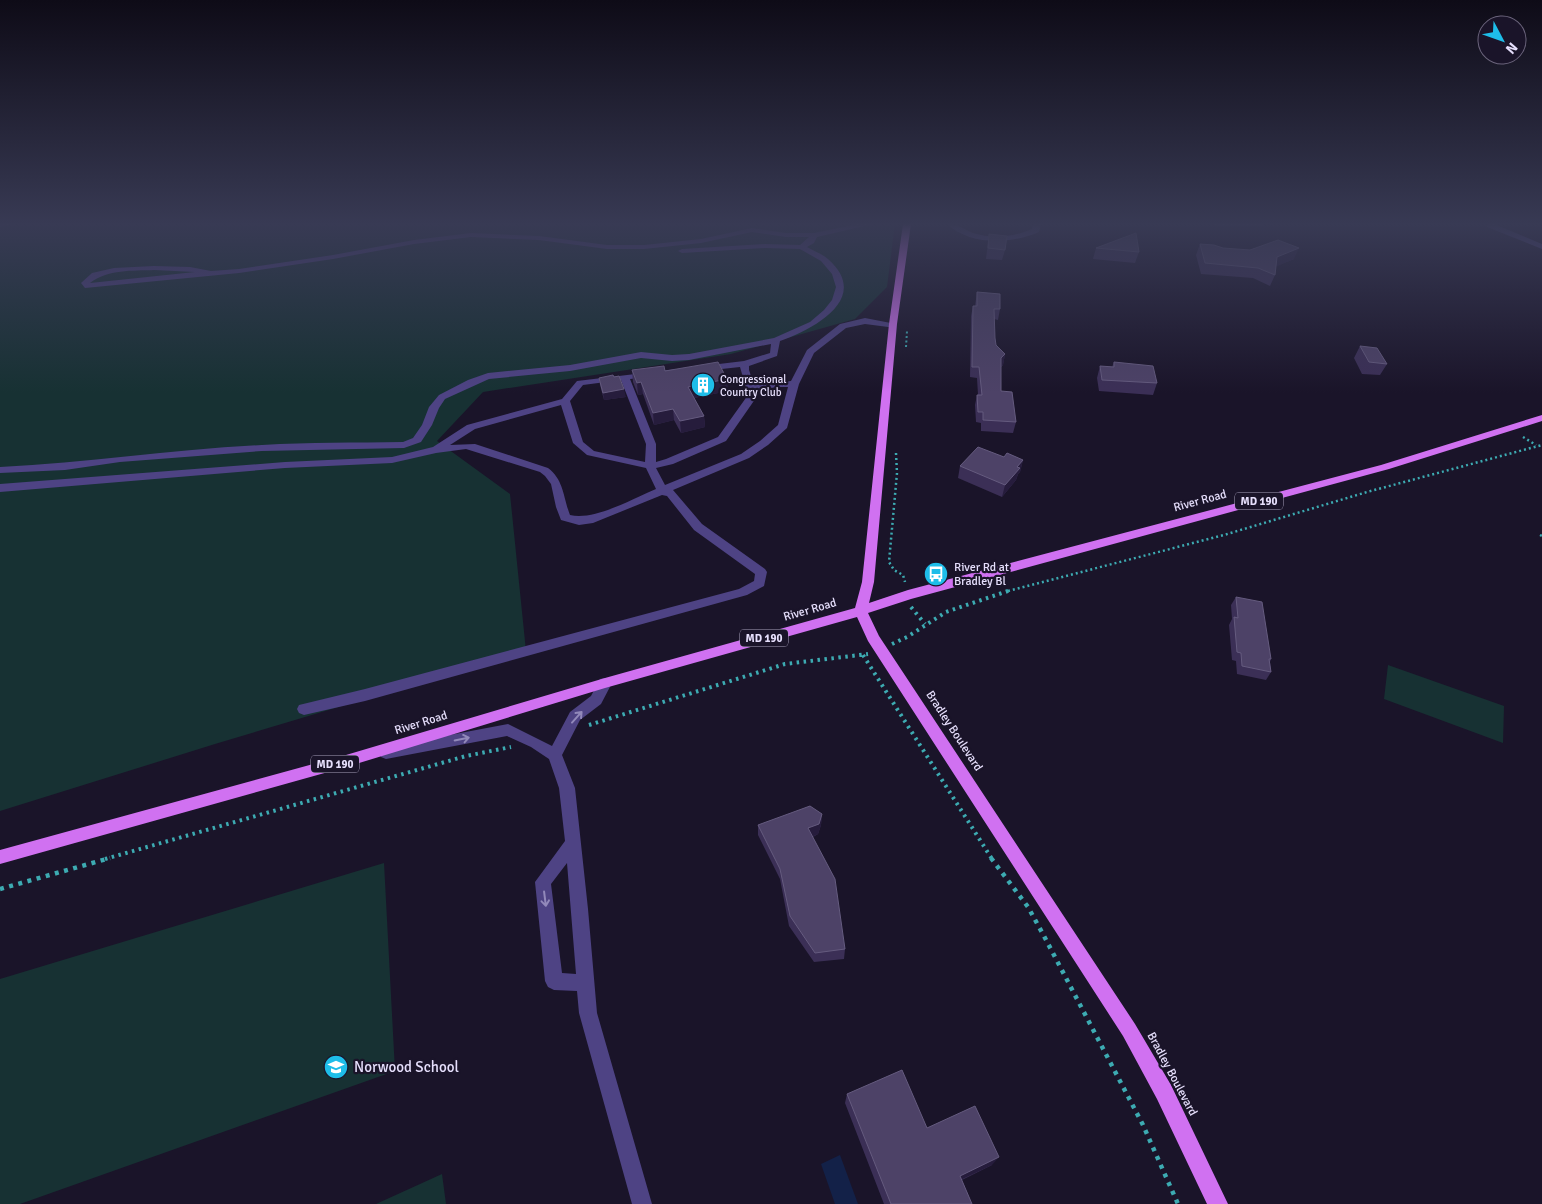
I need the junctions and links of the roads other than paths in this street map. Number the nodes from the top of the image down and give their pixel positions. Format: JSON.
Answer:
{"nodes":[{"id":1,"x":88,"y":280,"type":"edge"},
{"id":2,"x":143,"y":280,"type":"edge"},
{"id":3,"x":840,"y":280,"type":"edge"},
{"id":4,"x":899,"y":280,"type":"edge"},
{"id":5,"x":893,"y":326,"type":"junction"},
{"id":6,"x":776,"y":340,"type":"junction"},
{"id":7,"x":745,"y":364,"type":"junction"},
{"id":8,"x":624,"y":376,"type":"junction"},
{"id":9,"x":794,"y":384,"type":"junction"},
{"id":10,"x":750,"y":388,"type":"junction"},
{"id":11,"x":565,"y":402,"type":"junction"},
{"id":12,"x":1542,"y":418,"type":"edge"},
{"id":13,"x":436,"y":450,"type":"junction"},
{"id":14,"x":650,"y":466,"type":"junction"},
{"id":15,"x":0,"y":470,"type":"edge"},
{"id":16,"x":0,"y":488,"type":"edge"},
{"id":17,"x":662,"y":491,"type":"junction"},
{"id":18,"x":861,"y":611,"type":"junction"},
{"id":19,"x":605,"y":684,"type":"junction"},
{"id":20,"x":304,"y":709,"type":"dead end"},
{"id":21,"x":555,"y":755,"type":"junction"},
{"id":22,"x":346,"y":761,"type":"junction"},
{"id":23,"x":573,"y":843,"type":"junction"},
{"id":24,"x":0,"y":857,"type":"edge"},
{"id":25,"x":586,"y":983,"type":"junction"},
{"id":26,"x":642,"y":1204,"type":"edge"},
{"id":27,"x":1218,"y":1204,"type":"edge"}],
"edges":[{"from":1,"to":2,"type":"street"},
{"from":3,"to":6,"type":"street"},
{"from":4,"to":5,"type":"main road"},
{"from":5,"to":9,"type":"street"},
{"from":5,"to":18,"type":"main road"},
{"from":6,"to":7,"type":"street"},
{"from":6,"to":15,"type":"street"},
{"from":7,"to":8,"type":"street"},
{"from":7,"to":10,"type":"street"},
{"from":8,"to":11,"type":"street"},
{"from":8,"to":14,"type":"street"},
{"from":9,"to":10,"type":"street"},
{"from":9,"to":17,"type":"street"},
{"from":10,"to":14,"type":"street"},
{"from":11,"to":13,"type":"street"},
{"from":11,"to":14,"type":"street"},
{"from":12,"to":18,"type":"main road","name":"River Road","number":"MD 190"},
{"from":13,"to":16,"type":"street"},
{"from":13,"to":17,"type":"street"},
{"from":14,"to":17,"type":"street"},
{"from":17,"to":20,"type":"street"},
{"from":18,"to":19,"type":"main road","name":"River Road","number":"MD 190"},
{"from":18,"to":27,"type":"main road","name":"Bradley Boulevard"},
{"from":21,"to":19,"type":"street","one_way":true},
{"from":19,"to":22,"type":"main road","name":"River Road","number":"MD 190"},
{"from":22,"to":21,"type":"street","one_way":true},
{"from":21,"to":23,"type":"street"},
{"from":22,"to":24,"type":"main road","name":"River Road","number":"MD 190"},
{"from":23,"to":25,"type":"street"},
{"from":23,"to":25,"type":"street","one_way":true},
{"from":25,"to":26,"type":"street"}]}
